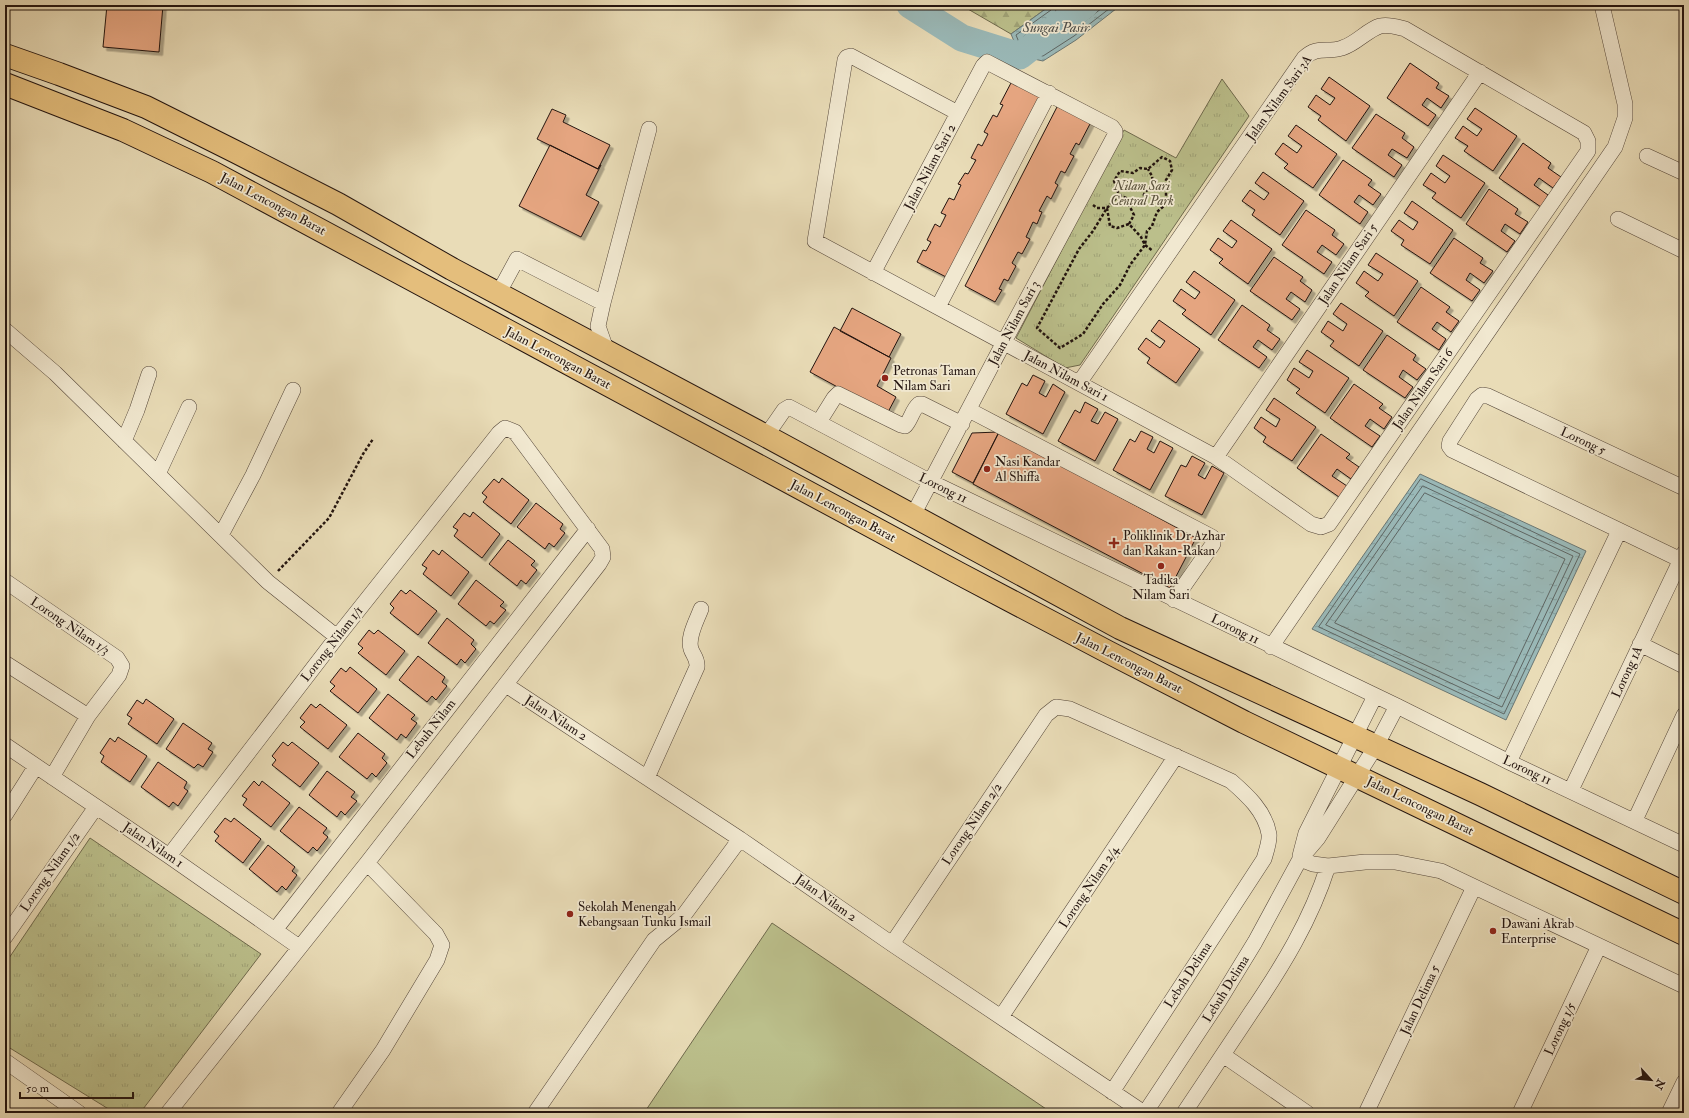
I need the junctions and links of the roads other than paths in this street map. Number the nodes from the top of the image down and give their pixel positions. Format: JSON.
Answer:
{"nodes":[{"id":1,"x":1602,"y":5,"type":"edge"},
{"id":2,"x":5,"y":55,"type":"edge"},
{"id":3,"x":1480,"y":72,"type":"junction"},
{"id":4,"x":5,"y":84,"type":"edge"},
{"id":5,"x":1049,"y":93,"type":"junction"},
{"id":6,"x":958,"y":113,"type":"junction"},
{"id":7,"x":649,"y":129,"type":"dead end"},
{"id":8,"x":1588,"y":141,"type":"joint"},
{"id":9,"x":1647,"y":156,"type":"dead end"},
{"id":10,"x":1684,"y":173,"type":"edge"},
{"id":11,"x":1618,"y":220,"type":"dead end"},
{"id":12,"x":1684,"y":251,"type":"edge"},
{"id":13,"x":873,"y":273,"type":"junction"},
{"id":14,"x":498,"y":294,"type":"junction"},
{"id":15,"x":603,"y":304,"type":"junction"},
{"id":16,"x":938,"y":307,"type":"junction"},
{"id":17,"x":5,"y":330,"type":"edge"},
{"id":18,"x":1004,"y":342,"type":"junction"},
{"id":19,"x":607,"y":352,"type":"junction"},
{"id":20,"x":149,"y":374,"type":"dead end"},
{"id":21,"x":1079,"y":383,"type":"junction"},
{"id":22,"x":293,"y":390,"type":"dead end"},
{"id":23,"x":189,"y":408,"type":"dead end"},
{"id":24,"x":969,"y":410,"type":"junction"},
{"id":25,"x":819,"y":422,"type":"junction"},
{"id":26,"x":962,"y":424,"type":"junction"},
{"id":27,"x":766,"y":436,"type":"junction"},
{"id":28,"x":124,"y":441,"type":"junction"},
{"id":29,"x":1216,"y":457,"type":"junction"},
{"id":30,"x":158,"y":474,"type":"junction"},
{"id":31,"x":931,"y":482,"type":"junction"},
{"id":32,"x":1684,"y":488,"type":"edge"},
{"id":33,"x":913,"y":515,"type":"junction"},
{"id":34,"x":588,"y":529,"type":"junction"},
{"id":35,"x":1619,"y":531,"type":"junction"},
{"id":36,"x":221,"y":535,"type":"junction"},
{"id":37,"x":1682,"y":557,"type":"edge"},
{"id":38,"x":5,"y":581,"type":"edge"},
{"id":39,"x":1174,"y":600,"type":"junction"},
{"id":40,"x":701,"y":609,"type":"dead end"},
{"id":41,"x":337,"y":637,"type":"junction"},
{"id":42,"x":1640,"y":644,"type":"junction"},
{"id":43,"x":1271,"y":647,"type":"junction"},
{"id":44,"x":5,"y":663,"type":"edge"},
{"id":45,"x":1684,"y":666,"type":"edge"},
{"id":46,"x":506,"y":685,"type":"junction"},
{"id":47,"x":1375,"y":696,"type":"junction"},
{"id":48,"x":1397,"y":706,"type":"junction"},
{"id":49,"x":88,"y":716,"type":"junction"},
{"id":50,"x":1684,"y":716,"type":"edge"},
{"id":51,"x":1355,"y":736,"type":"junction"},
{"id":52,"x":5,"y":745,"type":"edge"},
{"id":53,"x":1376,"y":746,"type":"junction"},
{"id":54,"x":1176,"y":756,"type":"junction"},
{"id":55,"x":1509,"y":762,"type":"junction"},
{"id":56,"x":36,"y":766,"type":"junction"},
{"id":57,"x":1348,"y":772,"type":"junction"},
{"id":58,"x":52,"y":777,"type":"junction"},
{"id":59,"x":647,"y":778,"type":"junction"},
{"id":60,"x":1571,"y":790,"type":"junction"},
{"id":61,"x":96,"y":807,"type":"junction"},
{"id":62,"x":5,"y":815,"type":"edge"},
{"id":63,"x":1635,"y":820,"type":"junction"},
{"id":64,"x":740,"y":839,"type":"junction"},
{"id":65,"x":1684,"y":845,"type":"edge"},
{"id":66,"x":169,"y":856,"type":"junction"},
{"id":67,"x":1300,"y":860,"type":"junction"},
{"id":68,"x":368,"y":863,"type":"junction"},
{"id":69,"x":1328,"y":866,"type":"junction"},
{"id":70,"x":1474,"y":887,"type":"junction"},
{"id":71,"x":1684,"y":893,"type":"edge"},
{"id":72,"x":275,"y":930,"type":"junction"},
{"id":73,"x":1684,"y":934,"type":"edge"},
{"id":74,"x":5,"y":937,"type":"edge"},
{"id":75,"x":892,"y":944,"type":"junction"},
{"id":76,"x":1599,"y":946,"type":"junction"},
{"id":77,"x":299,"y":947,"type":"junction"},
{"id":78,"x":1684,"y":986,"type":"edge"},
{"id":79,"x":1001,"y":1017,"type":"junction"},
{"id":80,"x":1223,"y":1055,"type":"junction"},
{"id":81,"x":5,"y":1061,"type":"edge"},
{"id":82,"x":1684,"y":1082,"type":"edge"},
{"id":83,"x":1112,"y":1092,"type":"junction"},
{"id":84,"x":79,"y":1113,"type":"edge"},
{"id":85,"x":168,"y":1113,"type":"edge"},
{"id":86,"x":340,"y":1113,"type":"edge"},
{"id":87,"x":535,"y":1113,"type":"edge"},
{"id":88,"x":1145,"y":1113,"type":"edge"},
{"id":89,"x":1184,"y":1113,"type":"edge"},
{"id":90,"x":1307,"y":1113,"type":"edge"},
{"id":91,"x":1366,"y":1113,"type":"edge"},
{"id":92,"x":1520,"y":1113,"type":"edge"},
{"id":93,"x":1669,"y":1113,"type":"edge"}],
"edges":[{"from":1,"to":43,"type":"street"},
{"from":2,"to":14,"type":"highway"},
{"from":3,"to":8,"type":"street","name":"Jalan Nilam Sari 3A"},
{"from":3,"to":21,"type":"street","name":"Jalan Nilam Sari 3A"},
{"from":3,"to":29,"type":"street","name":"Jalan Nilam Sari 5"},
{"from":4,"to":57,"type":"highway","name":"Jalan Lencongan Barat"},
{"from":5,"to":6,"type":"street","name":"Jalan Nilam Sari 2"},
{"from":5,"to":16,"type":"street"},
{"from":5,"to":18,"type":"street","name":"Jalan Nilam Sari 3"},
{"from":6,"to":13,"type":"street","name":"Jalan Nilam Sari 2"},
{"from":6,"to":13,"type":"street","name":"Jalan Nilam Sari 1"},
{"from":7,"to":15,"type":"street"},
{"from":8,"to":29,"type":"street","name":"Jalan Nilam Sari 6"},
{"from":9,"to":10,"type":"street"},
{"from":11,"to":12,"type":"street"},
{"from":13,"to":16,"type":"street","name":"Jalan Nilam Sari 1"},
{"from":14,"to":15,"type":"street"},
{"from":14,"to":19,"type":"highway"},
{"from":15,"to":19,"type":"street"},
{"from":16,"to":18,"type":"street","name":"Jalan Nilam Sari 1"},
{"from":17,"to":28,"type":"street"},
{"from":18,"to":21,"type":"street","name":"Jalan Nilam Sari 1"},
{"from":18,"to":24,"type":"street","name":"Jalan Nilam Sari 3"},
{"from":19,"to":27,"type":"highway"},
{"from":20,"to":28,"type":"street"},
{"from":21,"to":29,"type":"street","name":"Jalan Nilam Sari 1"},
{"from":22,"to":36,"type":"street"},
{"from":23,"to":30,"type":"street"},
{"from":24,"to":26,"type":"street","name":"Jalan Nilam Sari 3"},
{"from":24,"to":39,"type":"street"},
{"from":25,"to":26,"type":"street"},
{"from":25,"to":27,"type":"street","name":"Lorong 11"},
{"from":25,"to":31,"type":"street","name":"Lorong 11"},
{"from":26,"to":31,"type":"street","name":"Jalan Nilam Sari 3"},
{"from":27,"to":33,"type":"highway"},
{"from":28,"to":30,"type":"street"},
{"from":30,"to":36,"type":"street"},
{"from":31,"to":33,"type":"street","name":"Jalan Nilam Sari 3"},
{"from":31,"to":39,"type":"street","name":"Lorong 11"},
{"from":32,"to":35,"type":"street","name":"Lorong 5"},
{"from":33,"to":51,"type":"highway"},
{"from":34,"to":41,"type":"street","name":"Lorong Nilam 1/1"},
{"from":34,"to":46,"type":"street"},
{"from":34,"to":72,"type":"street","name":"Lebuh Nilam"},
{"from":35,"to":37,"type":"street"},
{"from":35,"to":55,"type":"street"},
{"from":36,"to":41,"type":"street"},
{"from":37,"to":42,"type":"street","name":"Lorong 1A"},
{"from":38,"to":49,"type":"street","name":"Lorong Nilam 1/3"},
{"from":39,"to":43,"type":"street","name":"Lorong 11"},
{"from":40,"to":59,"type":"street"},
{"from":41,"to":66,"type":"street","name":"Lorong Nilam 1/1"},
{"from":42,"to":45,"type":"street"},
{"from":42,"to":60,"type":"street","name":"Lorong 1A"},
{"from":43,"to":47,"type":"street","name":"Lorong 11"},
{"from":44,"to":49,"type":"street"},
{"from":46,"to":59,"type":"street","name":"Jalan Nilam 2"},
{"from":46,"to":68,"type":"street"},
{"from":47,"to":48,"type":"street","name":"Lorong 11"},
{"from":47,"to":51,"type":"street"},
{"from":48,"to":53,"type":"street"},
{"from":48,"to":55,"type":"street","name":"Lorong 11"},
{"from":49,"to":58,"type":"street","name":"Lorong Nilam 1/3"},
{"from":50,"to":63,"type":"street"},
{"from":51,"to":53,"type":"highway"},
{"from":51,"to":57,"type":"street"},
{"from":52,"to":56,"type":"street","name":"Jalan Nilam 1"},
{"from":53,"to":57,"type":"street"},
{"from":53,"to":71,"type":"highway"},
{"from":54,"to":75,"type":"street","name":"Lorong Nilam 2/2"},
{"from":54,"to":79,"type":"street","name":"Lorong Nilam 2/4"},
{"from":54,"to":83,"type":"street","name":"Leboh Delima"},
{"from":55,"to":60,"type":"street","name":"Lorong 11"},
{"from":56,"to":58,"type":"street","name":"Jalan Nilam 1"},
{"from":56,"to":62,"type":"street"},
{"from":57,"to":67,"type":"street","name":"Lebuh Delima"},
{"from":57,"to":67,"type":"street","name":"Lebuh Delima"},
{"from":57,"to":73,"type":"highway","name":"Jalan Lencongan Barat"},
{"from":58,"to":61,"type":"street","name":"Jalan Nilam 1"},
{"from":59,"to":64,"type":"street","name":"Jalan Nilam 2"},
{"from":60,"to":63,"type":"street","name":"Lorong 11"},
{"from":61,"to":66,"type":"street","name":"Jalan Nilam 1"},
{"from":61,"to":74,"type":"street","name":"Lorong Nilam 1/2"},
{"from":63,"to":65,"type":"street","name":"Lorong 11"},
{"from":64,"to":75,"type":"street","name":"Jalan Nilam 2"},
{"from":64,"to":87,"type":"street"},
{"from":66,"to":72,"type":"street","name":"Jalan Nilam 1"},
{"from":67,"to":69,"type":"street"},
{"from":67,"to":88,"type":"street","name":"Lebuh Delima"},
{"from":68,"to":77,"type":"street"},
{"from":68,"to":86,"type":"street"},
{"from":69,"to":70,"type":"street"},
{"from":69,"to":80,"type":"street"},
{"from":70,"to":76,"type":"street"},
{"from":70,"to":91,"type":"street","name":"Jalan Delima 5"},
{"from":72,"to":77,"type":"street","name":"Jalan Nilam 1"},
{"from":75,"to":79,"type":"street","name":"Jalan Nilam 2"},
{"from":76,"to":78,"type":"street"},
{"from":76,"to":92,"type":"street","name":"Lorong 1/5"},
{"from":77,"to":85,"type":"street"},
{"from":79,"to":83,"type":"street","name":"Jalan Nilam 2"},
{"from":80,"to":89,"type":"street"},
{"from":80,"to":90,"type":"street"},
{"from":81,"to":84,"type":"street"},
{"from":82,"to":93,"type":"street"},
{"from":83,"to":88,"type":"street","name":"Jalan Nilam 2"}]}
